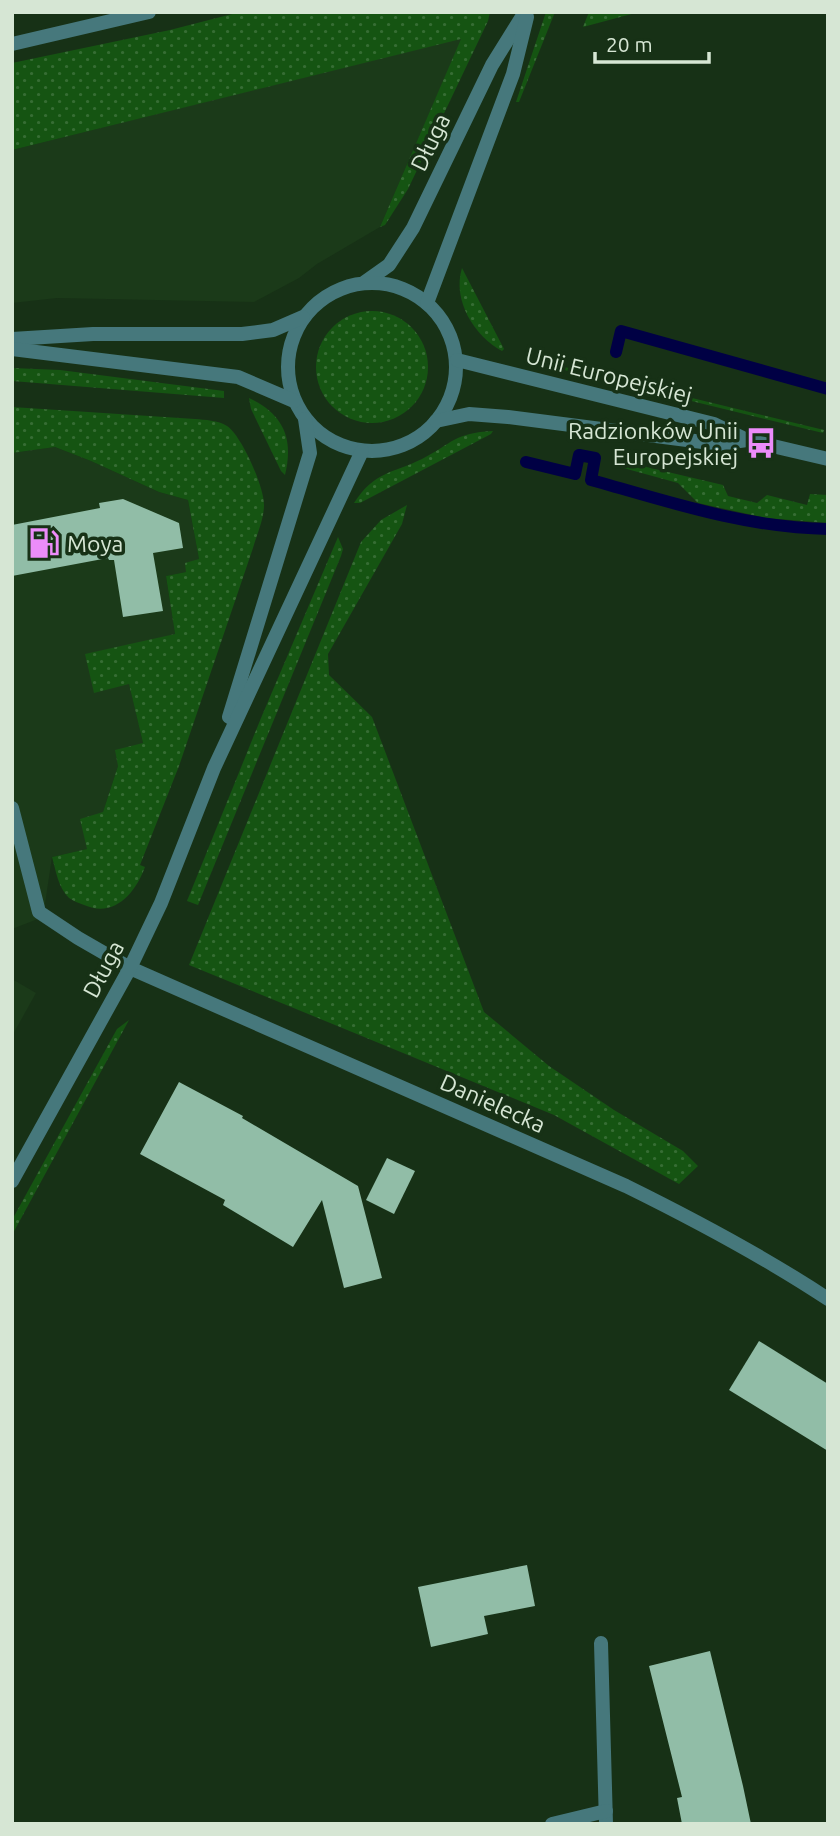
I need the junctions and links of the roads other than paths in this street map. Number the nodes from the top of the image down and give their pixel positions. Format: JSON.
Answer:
{"nodes":[{"id":1,"x":149,"y":12,"type":"edge"},
{"id":2,"x":526,"y":12,"type":"edge"},
{"id":3,"x":12,"y":44,"type":"edge"},
{"id":4,"x":365,"y":282,"type":"junction"},
{"id":5,"x":427,"y":303,"type":"junction"},
{"id":6,"x":303,"y":317,"type":"junction"},
{"id":7,"x":12,"y":339,"type":"edge"},
{"id":8,"x":12,"y":349,"type":"edge"},
{"id":9,"x":457,"y":360,"type":"junction"},
{"id":10,"x":294,"y":401,"type":"junction"},
{"id":11,"x":305,"y":419,"type":"junction"},
{"id":12,"x":436,"y":421,"type":"junction"},
{"id":13,"x":747,"y":440,"type":"junction"},
{"id":14,"x":362,"y":451,"type":"junction"},
{"id":15,"x":828,"y":459,"type":"edge"},
{"id":16,"x":214,"y":768,"type":"junction"},
{"id":17,"x":12,"y":808,"type":"edge"},
{"id":18,"x":130,"y":968,"type":"junction"},
{"id":19,"x":12,"y":1181,"type":"edge"},
{"id":20,"x":828,"y":1299,"type":"edge"},
{"id":21,"x":601,"y":1643,"type":"dead end"},
{"id":22,"x":606,"y":1817,"type":"edge"},
{"id":23,"x":552,"y":1824,"type":"edge"}],
"edges":[{"from":1,"to":3,"type":"street"},
{"from":2,"to":4,"type":"street","name":"Długa"},
{"from":2,"to":5,"type":"street","name":"Długa"},
{"from":4,"to":5,"type":"street"},
{"from":4,"to":6,"type":"street"},
{"from":5,"to":9,"type":"street"},
{"from":6,"to":7,"type":"street"},
{"from":6,"to":10,"type":"street"},
{"from":8,"to":10,"type":"street"},
{"from":9,"to":12,"type":"street"},
{"from":9,"to":13,"type":"street","name":"Unii Europejskiej"},
{"from":10,"to":11,"type":"street"},
{"from":11,"to":14,"type":"street"},
{"from":11,"to":16,"type":"street","name":"Długa"},
{"from":12,"to":13,"type":"street","name":"Unii Europejskiej"},
{"from":12,"to":14,"type":"street"},
{"from":13,"to":15,"type":"street","name":"Unii Europejskiej"},
{"from":14,"to":16,"type":"street","name":"Długa"},
{"from":16,"to":18,"type":"street","name":"Długa"},
{"from":17,"to":18,"type":"street","name":"Danielecka"},
{"from":18,"to":19,"type":"street","name":"Długa"},
{"from":18,"to":20,"type":"street","name":"Danielecka"},
{"from":21,"to":22,"type":"street"},
{"from":22,"to":23,"type":"street"}]}
